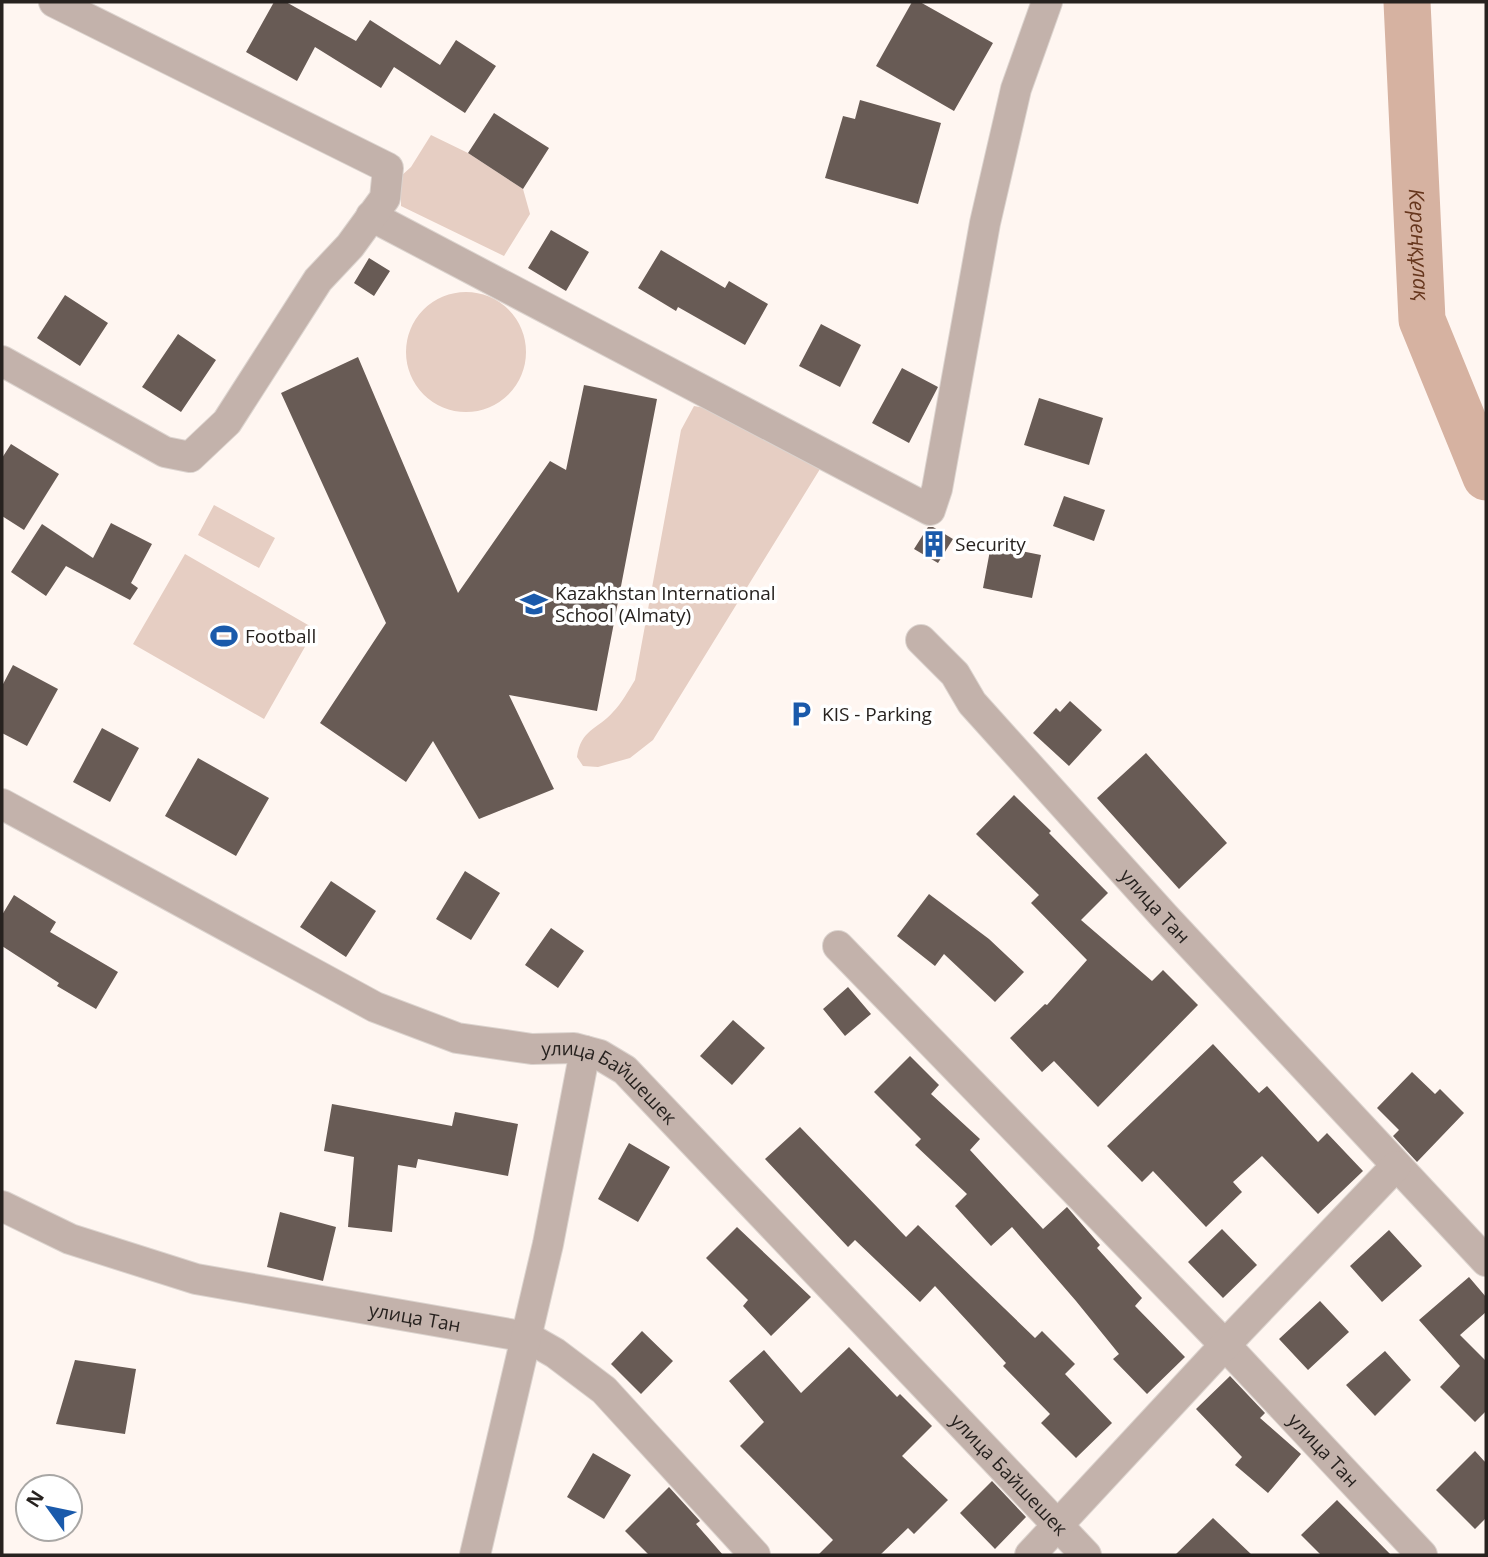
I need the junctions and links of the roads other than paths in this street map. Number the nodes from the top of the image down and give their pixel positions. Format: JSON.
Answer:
{"nodes":[{"id":1,"x":54,"y":2,"type":"edge"},
{"id":2,"x":1047,"y":2,"type":"edge"},
{"id":3,"x":372,"y":216,"type":"junction"},
{"id":4,"x":2,"y":362,"type":"edge"},
{"id":5,"x":921,"y":640,"type":"dead end"},
{"id":6,"x":2,"y":804,"type":"edge"},
{"id":7,"x":838,"y":946,"type":"dead end"},
{"id":8,"x":585,"y":1051,"type":"junction"},
{"id":9,"x":1396,"y":1166,"type":"junction"},
{"id":10,"x":2,"y":1206,"type":"edge"},
{"id":11,"x":1486,"y":1261,"type":"edge"},
{"id":12,"x":527,"y":1336,"type":"junction"},
{"id":13,"x":1225,"y":1345,"type":"junction"},
{"id":14,"x":1058,"y":1524,"type":"junction"},
{"id":15,"x":475,"y":1555,"type":"edge"},
{"id":16,"x":755,"y":1555,"type":"edge"},
{"id":17,"x":1030,"y":1555,"type":"edge"},
{"id":18,"x":1086,"y":1555,"type":"edge"},
{"id":19,"x":1422,"y":1555,"type":"edge"}],
"edges":[{"from":1,"to":3,"type":"street"},
{"from":2,"to":3,"type":"street"},
{"from":3,"to":4,"type":"street"},
{"from":5,"to":9,"type":"street","name":"улица Тан"},
{"from":6,"to":8,"type":"street","name":"улица Байшешек"},
{"from":7,"to":13,"type":"street","name":"улица Тан"},
{"from":8,"to":12,"type":"street"},
{"from":8,"to":14,"type":"street","name":"улица Байшешек"},
{"from":9,"to":11,"type":"street","name":"улица Тан"},
{"from":9,"to":13,"type":"street"},
{"from":10,"to":12,"type":"street","name":"улица Тан"},
{"from":12,"to":15,"type":"street"},
{"from":12,"to":16,"type":"street","name":"улица Тан"},
{"from":13,"to":14,"type":"street"},
{"from":13,"to":19,"type":"street","name":"улица Тан"},
{"from":14,"to":17,"type":"street"},
{"from":14,"to":18,"type":"street","name":"улица Байшешек"}]}
